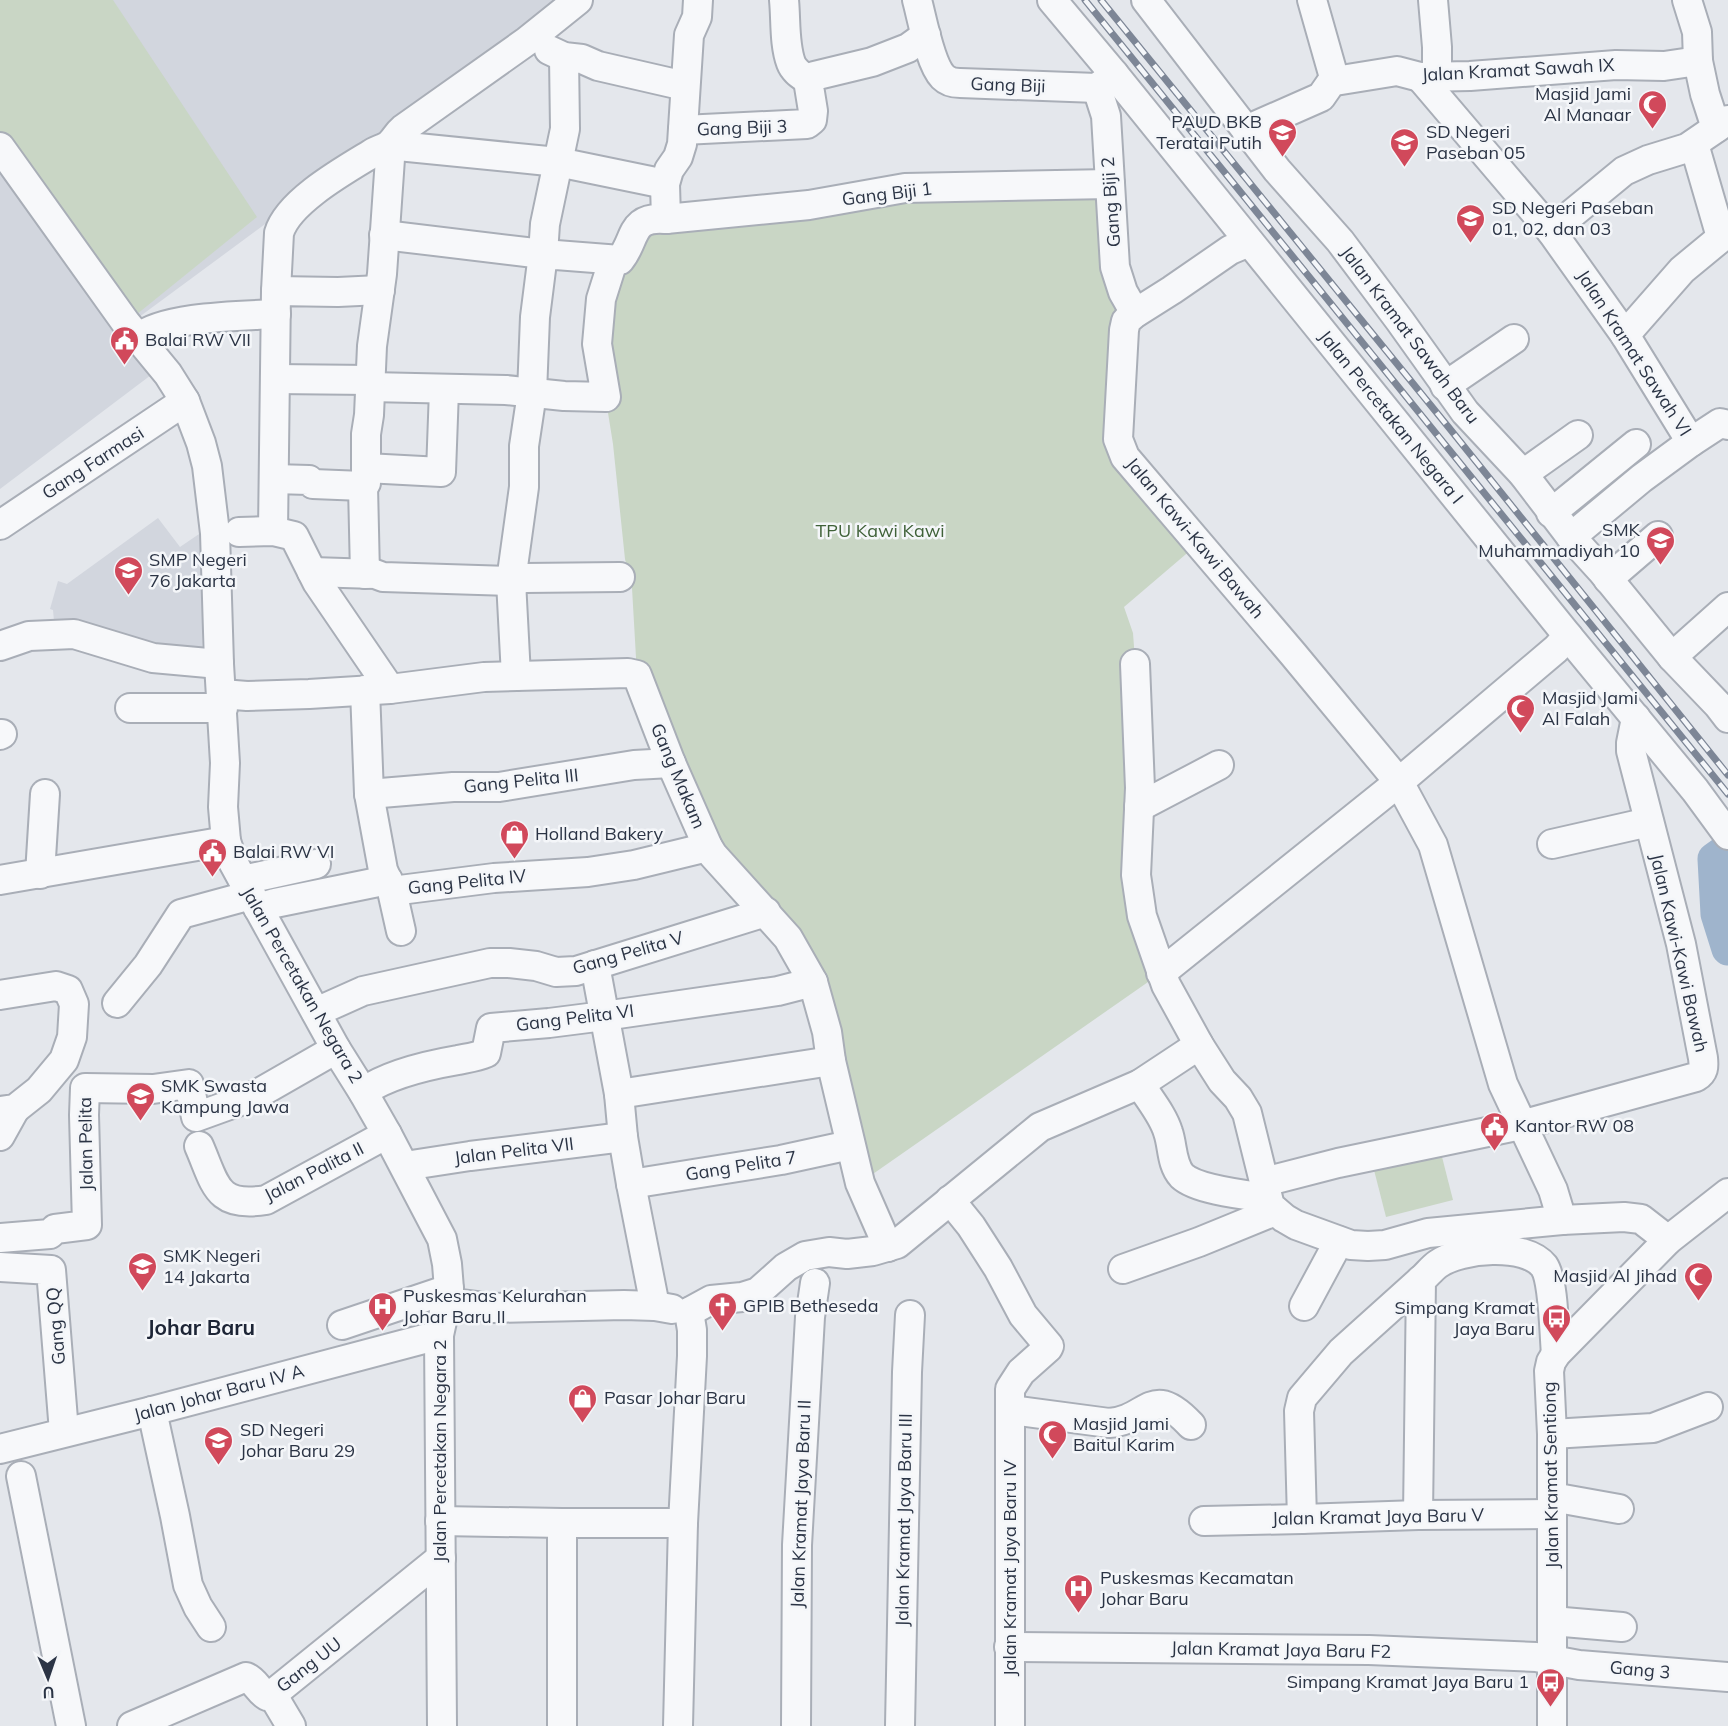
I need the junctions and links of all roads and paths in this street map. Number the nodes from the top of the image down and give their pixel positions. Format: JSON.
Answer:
{"nodes":[{"id":1,"x":578,"y":0,"type":"edge"},
{"id":2,"x":698,"y":0,"type":"edge"},
{"id":3,"x":784,"y":0,"type":"edge"},
{"id":4,"x":917,"y":0,"type":"edge"},
{"id":5,"x":1052,"y":0,"type":"edge"},
{"id":6,"x":1146,"y":0,"type":"edge"},
{"id":7,"x":1312,"y":0,"type":"edge"},
{"id":8,"x":1433,"y":0,"type":"edge"},
{"id":9,"x":1687,"y":0,"type":"edge"},
{"id":10,"x":926,"y":35,"type":"junction"},
{"id":11,"x":527,"y":41,"type":"junction"},
{"id":12,"x":564,"y":57,"type":"junction"},
{"id":13,"x":1698,"y":61,"type":"junction"},
{"id":14,"x":1428,"y":77,"type":"junction"},
{"id":15,"x":808,"y":80,"type":"junction"},
{"id":16,"x":1106,"y":81,"type":"junction"},
{"id":17,"x":1335,"y":81,"type":"junction"},
{"id":18,"x":686,"y":86,"type":"junction"},
{"id":19,"x":683,"y":130,"type":"junction"},
{"id":20,"x":1246,"y":130,"type":"junction"},
{"id":21,"x":1713,"y":131,"type":"edge"},
{"id":22,"x":391,"y":144,"type":"junction"},
{"id":23,"x":0,"y":147,"type":"edge"},
{"id":24,"x":558,"y":162,"type":"junction"},
{"id":25,"x":665,"y":184,"type":"junction"},
{"id":26,"x":1110,"y":184,"type":"junction"},
{"id":27,"x":666,"y":219,"type":"junction"},
{"id":28,"x":1551,"y":231,"type":"junction"},
{"id":29,"x":1725,"y":234,"type":"edge"},
{"id":30,"x":384,"y":235,"type":"junction"},
{"id":31,"x":1249,"y":242,"type":"junction"},
{"id":32,"x":543,"y":254,"type":"junction"},
{"id":33,"x":613,"y":261,"type":"junction"},
{"id":34,"x":380,"y":290,"type":"junction"},
{"id":35,"x":276,"y":303,"type":"junction"},
{"id":36,"x":1135,"y":313,"type":"junction"},
{"id":37,"x":1625,"y":335,"type":"junction"},
{"id":38,"x":138,"y":338,"type":"junction"},
{"id":39,"x":1514,"y":339,"type":"dead end"},
{"id":40,"x":275,"y":378,"type":"junction"},
{"id":41,"x":370,"y":384,"type":"junction"},
{"id":42,"x":1445,"y":386,"type":"junction"},
{"id":43,"x":444,"y":390,"type":"junction"},
{"id":44,"x":532,"y":393,"type":"junction"},
{"id":45,"x":185,"y":401,"type":"junction"},
{"id":46,"x":1728,"y":425,"type":"edge"},
{"id":47,"x":1578,"y":435,"type":"dead end"},
{"id":48,"x":1691,"y":442,"type":"junction"},
{"id":49,"x":1636,"y":444,"type":"dead end"},
{"id":50,"x":1523,"y":474,"type":"junction"},
{"id":51,"x":364,"y":477,"type":"junction"},
{"id":52,"x":274,"y":478,"type":"junction"},
{"id":53,"x":1551,"y":513,"type":"junction"},
{"id":54,"x":0,"y":525,"type":"edge"},
{"id":55,"x":273,"y":531,"type":"junction"},
{"id":56,"x":239,"y":532,"type":"dead end"},
{"id":57,"x":1658,"y":536,"type":"dead end"},
{"id":58,"x":1571,"y":537,"type":"junction"},
{"id":59,"x":312,"y":572,"type":"junction"},
{"id":60,"x":365,"y":574,"type":"junction"},
{"id":61,"x":620,"y":577,"type":"dead end"},
{"id":62,"x":1608,"y":579,"type":"junction"},
{"id":63,"x":511,"y":581,"type":"junction"},
{"id":64,"x":1728,"y":607,"type":"edge"},
{"id":65,"x":1568,"y":636,"type":"junction"},
{"id":66,"x":0,"y":646,"type":"edge"},
{"id":67,"x":1672,"y":657,"type":"junction"},
{"id":68,"x":219,"y":664,"type":"junction"},
{"id":69,"x":1135,"y":664,"type":"dead end"},
{"id":70,"x":516,"y":676,"type":"junction"},
{"id":71,"x":377,"y":690,"type":"junction"},
{"id":72,"x":222,"y":701,"type":"junction"},
{"id":73,"x":130,"y":708,"type":"dead end"},
{"id":74,"x":1636,"y":718,"type":"junction"},
{"id":75,"x":1728,"y":718,"type":"edge"},
{"id":76,"x":671,"y":763,"type":"junction"},
{"id":77,"x":1219,"y":765,"type":"dead end"},
{"id":78,"x":1399,"y":782,"type":"junction"},
{"id":79,"x":45,"y":794,"type":"dead end"},
{"id":80,"x":369,"y":794,"type":"junction"},
{"id":81,"x":1139,"y":807,"type":"junction"},
{"id":82,"x":1649,"y":822,"type":"junction"},
{"id":83,"x":1727,"y":834,"type":"edge"},
{"id":84,"x":226,"y":841,"type":"junction"},
{"id":85,"x":1552,"y":844,"type":"dead end"},
{"id":86,"x":708,"y":847,"type":"junction"},
{"id":87,"x":316,"y":864,"type":"dead end"},
{"id":88,"x":40,"y":874,"type":"junction"},
{"id":89,"x":0,"y":880,"type":"edge"},
{"id":90,"x":390,"y":886,"type":"junction"},
{"id":91,"x":250,"y":894,"type":"junction"},
{"id":92,"x":766,"y":912,"type":"junction"},
{"id":93,"x":401,"y":931,"type":"dead end"},
{"id":94,"x":595,"y":965,"type":"junction"},
{"id":95,"x":1161,"y":972,"type":"junction"},
{"id":96,"x":813,"y":982,"type":"junction"},
{"id":97,"x":0,"y":995,"type":"edge"},
{"id":98,"x":117,"y":1003,"type":"dead end"},
{"id":99,"x":315,"y":1012,"type":"junction"},
{"id":100,"x":604,"y":1016,"type":"junction"},
{"id":101,"x":1199,"y":1045,"type":"junction"},
{"id":102,"x":336,"y":1049,"type":"junction"},
{"id":103,"x":831,"y":1061,"type":"junction"},
{"id":104,"x":1140,"y":1084,"type":"junction"},
{"id":105,"x":364,"y":1090,"type":"junction"},
{"id":106,"x":619,"y":1094,"type":"junction"},
{"id":107,"x":8,"y":1110,"type":"edge"},
{"id":108,"x":1521,"y":1125,"type":"junction"},
{"id":109,"x":387,"y":1134,"type":"junction"},
{"id":110,"x":0,"y":1136,"type":"edge"},
{"id":111,"x":623,"y":1137,"type":"junction"},
{"id":112,"x":850,"y":1145,"type":"junction"},
{"id":113,"x":199,"y":1146,"type":"dead end"},
{"id":114,"x":415,"y":1164,"type":"junction"},
{"id":115,"x":631,"y":1184,"type":"junction"},
{"id":116,"x":1728,"y":1193,"type":"edge"},
{"id":117,"x":1268,"y":1197,"type":"junction"},
{"id":118,"x":950,"y":1200,"type":"junction"},
{"id":119,"x":1562,"y":1220,"type":"junction"},
{"id":120,"x":0,"y":1238,"type":"edge"},
{"id":121,"x":1338,"y":1240,"type":"junction"},
{"id":122,"x":1668,"y":1240,"type":"junction"},
{"id":123,"x":888,"y":1247,"type":"junction"},
{"id":124,"x":0,"y":1268,"type":"edge"},
{"id":125,"x":1123,"y":1269,"type":"dead end"},
{"id":126,"x":815,"y":1283,"type":"dead end"},
{"id":127,"x":1421,"y":1291,"type":"junction"},
{"id":128,"x":448,"y":1296,"type":"junction"},
{"id":129,"x":655,"y":1306,"type":"junction"},
{"id":130,"x":1304,"y":1306,"type":"dead end"},
{"id":131,"x":689,"y":1312,"type":"junction"},
{"id":132,"x":910,"y":1315,"type":"dead end"},
{"id":133,"x":342,"y":1325,"type":"dead end"},
{"id":134,"x":439,"y":1335,"type":"junction"},
{"id":135,"x":1556,"y":1354,"type":"junction"},
{"id":136,"x":1010,"y":1400,"type":"junction"},
{"id":137,"x":1708,"y":1407,"type":"dead end"},
{"id":138,"x":152,"y":1411,"type":"junction"},
{"id":139,"x":1191,"y":1425,"type":"dead end"},
{"id":140,"x":64,"y":1432,"type":"junction"},
{"id":141,"x":1552,"y":1434,"type":"junction"},
{"id":142,"x":0,"y":1449,"type":"edge"},
{"id":143,"x":21,"y":1476,"type":"dead end"},
{"id":144,"x":1552,"y":1506,"type":"junction"},
{"id":145,"x":1619,"y":1509,"type":"dead end"},
{"id":146,"x":1419,"y":1515,"type":"junction"},
{"id":147,"x":1302,"y":1519,"type":"junction"},
{"id":148,"x":440,"y":1521,"type":"junction"},
{"id":149,"x":1204,"y":1521,"type":"dead end"},
{"id":150,"x":683,"y":1522,"type":"junction"},
{"id":151,"x":562,"y":1523,"type":"junction"},
{"id":152,"x":441,"y":1558,"type":"junction"},
{"id":153,"x":1552,"y":1621,"type":"junction"},
{"id":154,"x":211,"y":1627,"type":"dead end"},
{"id":155,"x":1622,"y":1627,"type":"dead end"},
{"id":156,"x":1010,"y":1647,"type":"junction"},
{"id":157,"x":1552,"y":1659,"type":"junction"},
{"id":158,"x":1728,"y":1677,"type":"edge"},
{"id":159,"x":272,"y":1694,"type":"junction"},
{"id":160,"x":71,"y":1726,"type":"edge"},
{"id":161,"x":132,"y":1726,"type":"edge"},
{"id":162,"x":291,"y":1726,"type":"edge"},
{"id":163,"x":442,"y":1726,"type":"edge"},
{"id":164,"x":562,"y":1726,"type":"edge"},
{"id":165,"x":678,"y":1726,"type":"edge"},
{"id":166,"x":796,"y":1726,"type":"edge"},
{"id":167,"x":900,"y":1726,"type":"edge"},
{"id":168,"x":1010,"y":1726,"type":"edge"},
{"id":169,"x":1552,"y":1726,"type":"edge"}],
"edges":[{"from":1,"to":11,"type":"street"},
{"from":2,"to":18,"type":"street"},
{"from":3,"to":15,"type":"street"},
{"from":4,"to":10,"type":"street","name":"Gang Biji"},
{"from":5,"to":16,"type":"street","name":"Jalan Percetakan Negara I"},
{"from":6,"to":20,"type":"street","name":"Jalan Kramat Sawah Baru"},
{"from":7,"to":17,"type":"street"},
{"from":8,"to":14,"type":"street"},
{"from":9,"to":13,"type":"street"},
{"from":10,"to":15,"type":"street"},
{"from":10,"to":16,"type":"street","name":"Gang Biji"},
{"from":11,"to":12,"type":"street"},
{"from":11,"to":22,"type":"street"},
{"from":12,"to":18,"type":"street"},
{"from":12,"to":24,"type":"street"},
{"from":13,"to":14,"type":"street","name":"Jalan Kramat Sawah IX"},
{"from":13,"to":21,"type":"street"},
{"from":14,"to":17,"type":"street","name":"Jalan Kramat Sawah IX"},
{"from":14,"to":28,"type":"street","name":"Jalan Kramat Sawah VI"},
{"from":15,"to":19,"type":"street","name":"Gang Biji 3"},
{"from":16,"to":26,"type":"street","name":"Gang Biji 2"},
{"from":16,"to":31,"type":"street","name":"Jalan Percetakan Negara I"},
{"from":17,"to":20,"type":"street"},
{"from":18,"to":19,"type":"street"},
{"from":19,"to":25,"type":"street"},
{"from":20,"to":42,"type":"street","name":"Jalan Kramat Sawah Baru"},
{"from":21,"to":28,"type":"street"},
{"from":21,"to":29,"type":"street"},
{"from":22,"to":24,"type":"street"},
{"from":22,"to":30,"type":"street"},
{"from":22,"to":35,"type":"street"},
{"from":23,"to":38,"type":"street","name":"Jalan Percetakan Negara 2"},
{"from":24,"to":25,"type":"street"},
{"from":24,"to":32,"type":"street"},
{"from":25,"to":27,"type":"street"},
{"from":26,"to":27,"type":"street","name":"Gang Biji 1"},
{"from":26,"to":36,"type":"street","name":"Gang Biji 2"},
{"from":27,"to":33,"type":"street","name":"Gang Biji 1"},
{"from":28,"to":37,"type":"street","name":"Jalan Kramat Sawah VI"},
{"from":29,"to":37,"type":"street"},
{"from":30,"to":32,"type":"street"},
{"from":30,"to":34,"type":"street"},
{"from":31,"to":36,"type":"street"},
{"from":31,"to":65,"type":"street","name":"Jalan Percetakan Negara I"},
{"from":32,"to":33,"type":"street"},
{"from":32,"to":44,"type":"street"},
{"from":33,"to":44,"type":"street"},
{"from":34,"to":35,"type":"street"},
{"from":34,"to":41,"type":"street"},
{"from":35,"to":38,"type":"street"},
{"from":35,"to":40,"type":"street"},
{"from":36,"to":78,"type":"street","name":"Jalan Kawi-Kawi Bawah"},
{"from":37,"to":48,"type":"street","name":"Jalan Kramat Sawah VI"},
{"from":38,"to":45,"type":"street","name":"Jalan Percetakan Negara 2"},
{"from":39,"to":42,"type":"street"},
{"from":40,"to":41,"type":"street"},
{"from":40,"to":52,"type":"street"},
{"from":41,"to":43,"type":"street"},
{"from":41,"to":51,"type":"street"},
{"from":42,"to":50,"type":"street","name":"Jalan Kramat Sawah Baru"},
{"from":43,"to":44,"type":"street"},
{"from":43,"to":51,"type":"street"},
{"from":44,"to":63,"type":"street"},
{"from":45,"to":54,"type":"street","name":"Gang Farmasi"},
{"from":45,"to":68,"type":"street","name":"Jalan Percetakan Negara 2"},
{"from":46,"to":48,"type":"street","name":"Jalan Kramat Sawah VI"},
{"from":47,"to":50,"type":"street"},
{"from":48,"to":58,"type":"street"},
{"from":49,"to":53,"type":"street"},
{"from":50,"to":53,"type":"street","name":"Jalan Kramat Sawah Baru"},
{"from":51,"to":52,"type":"street"},
{"from":51,"to":60,"type":"street"},
{"from":52,"to":55,"type":"street"},
{"from":53,"to":58,"type":"street","name":"Jalan Kramat Sawah Baru"},
{"from":55,"to":56,"type":"street"},
{"from":55,"to":59,"type":"street"},
{"from":57,"to":62,"type":"street"},
{"from":58,"to":62,"type":"street","name":"Jalan Kramat Sawah Baru"},
{"from":59,"to":60,"type":"street"},
{"from":59,"to":71,"type":"street"},
{"from":60,"to":63,"type":"street"},
{"from":61,"to":63,"type":"street"},
{"from":62,"to":67,"type":"street","name":"Jalan Kramat Sawah Baru"},
{"from":63,"to":70,"type":"street"},
{"from":64,"to":67,"type":"street"},
{"from":65,"to":74,"type":"street","name":"Jalan Percetakan Negara I"},
{"from":65,"to":78,"type":"street"},
{"from":66,"to":68,"type":"street"},
{"from":67,"to":75,"type":"street","name":"Jalan Kramat Sawah Baru"},
{"from":68,"to":72,"type":"street","name":"Jalan Percetakan Negara 2"},
{"from":69,"to":81,"type":"street"},
{"from":70,"to":71,"type":"street","name":"Gang Makam"},
{"from":70,"to":76,"type":"street","name":"Gang Makam"},
{"from":71,"to":72,"type":"street","name":"Gang Makam"},
{"from":71,"to":80,"type":"street","name":"Gang Pelita IV"},
{"from":72,"to":73,"type":"street","name":"Gang Makam"},
{"from":72,"to":84,"type":"street","name":"Jalan Percetakan Negara 2"},
{"from":74,"to":82,"type":"street","name":"Jalan Kawi-Kawi Bawah"},
{"from":74,"to":83,"type":"street","name":"Jalan Percetakan Negara I"},
{"from":76,"to":80,"type":"street","name":"Gang Pelita III"},
{"from":76,"to":86,"type":"street","name":"Gang Makam"},
{"from":77,"to":81,"type":"street"},
{"from":78,"to":95,"type":"street"},
{"from":78,"to":108,"type":"street","name":"Jalan Kawi-Kawi Bawah"},
{"from":79,"to":88,"type":"street"},
{"from":80,"to":90,"type":"street","name":"Gang Pelita IV"},
{"from":81,"to":95,"type":"street"},
{"from":82,"to":85,"type":"street"},
{"from":82,"to":108,"type":"street","name":"Jalan Kawi-Kawi Bawah"},
{"from":84,"to":88,"type":"street"},
{"from":84,"to":91,"type":"street","name":"Jalan Percetakan Negara 2"},
{"from":86,"to":90,"type":"street","name":"Gang Pelita IV"},
{"from":86,"to":92,"type":"street","name":"Gang Makam"},
{"from":87,"to":91,"type":"street"},
{"from":88,"to":89,"type":"street"},
{"from":90,"to":91,"type":"street"},
{"from":90,"to":93,"type":"street"},
{"from":91,"to":98,"type":"street"},
{"from":91,"to":99,"type":"street","name":"Jalan Percetakan Negara 2"},
{"from":92,"to":94,"type":"street","name":"Gang Pelita V"},
{"from":92,"to":96,"type":"street","name":"Gang Makam"},
{"from":94,"to":99,"type":"street","name":"Gang Pelita V"},
{"from":94,"to":100,"type":"street"},
{"from":95,"to":101,"type":"street"},
{"from":96,"to":100,"type":"street","name":"Gang Pelita VI"},
{"from":96,"to":103,"type":"street","name":"Gang Makam"},
{"from":97,"to":107,"type":"street"},
{"from":99,"to":102,"type":"street","name":"Jalan Percetakan Negara 2"},
{"from":100,"to":105,"type":"street","name":"Gang Pelita VI"},
{"from":100,"to":106,"type":"street"},
{"from":101,"to":104,"type":"street"},
{"from":101,"to":117,"type":"street"},
{"from":102,"to":105,"type":"street","name":"Jalan Percetakan Negara 2"},
{"from":102,"to":120,"type":"street","name":"Jalan Pelita"},
{"from":103,"to":106,"type":"street"},
{"from":103,"to":112,"type":"street","name":"Gang Makam"},
{"from":104,"to":117,"type":"street"},
{"from":104,"to":118,"type":"street"},
{"from":105,"to":109,"type":"street","name":"Jalan Percetakan Negara 2"},
{"from":106,"to":111,"type":"street"},
{"from":107,"to":110,"type":"street"},
{"from":108,"to":117,"type":"street","name":"Jalan Kawi-Kawi Bawah"},
{"from":108,"to":119,"type":"street","name":"Jalan Kawi-Kawi Bawah"},
{"from":109,"to":113,"type":"street","name":"Jalan Palita II"},
{"from":109,"to":114,"type":"street","name":"Jalan Percetakan Negara 2"},
{"from":111,"to":114,"type":"street","name":"Jalan Pelita VII"},
{"from":111,"to":115,"type":"street"},
{"from":112,"to":115,"type":"street","name":"Gang Pelita 7"},
{"from":112,"to":123,"type":"street","name":"Gang Makam"},
{"from":114,"to":128,"type":"street","name":"Jalan Percetakan Negara 2"},
{"from":115,"to":129,"type":"street"},
{"from":116,"to":122,"type":"street"},
{"from":117,"to":121,"type":"street"},
{"from":117,"to":125,"type":"street","name":"Jalan Kawi-Kawi Bawah"},
{"from":118,"to":123,"type":"street"},
{"from":118,"to":136,"type":"street"},
{"from":119,"to":121,"type":"street"},
{"from":119,"to":122,"type":"street"},
{"from":121,"to":130,"type":"street"},
{"from":122,"to":135,"type":"street"},
{"from":123,"to":131,"type":"street"},
{"from":124,"to":140,"type":"street","name":"Gang QQ"},
{"from":126,"to":166,"type":"street","name":"Jalan Kramat Jaya Baru II"},
{"from":127,"to":135,"type":"street"},
{"from":127,"to":146,"type":"street"},
{"from":127,"to":147,"type":"street"},
{"from":128,"to":129,"type":"street"},
{"from":128,"to":133,"type":"street"},
{"from":128,"to":134,"type":"street","name":"Jalan Percetakan Negara 2"},
{"from":129,"to":131,"type":"street"},
{"from":131,"to":150,"type":"street"},
{"from":132,"to":167,"type":"street","name":"Jalan Kramat Jaya Baru III"},
{"from":134,"to":138,"type":"street","name":"Jalan Johar Baru IV A"},
{"from":134,"to":148,"type":"street","name":"Jalan Percetakan Negara 2"},
{"from":135,"to":141,"type":"street","name":"Jalan Kramat Sentiong"},
{"from":136,"to":139,"type":"street"},
{"from":136,"to":156,"type":"street","name":"Jalan Kramat Jaya Baru IV"},
{"from":137,"to":141,"type":"street"},
{"from":138,"to":140,"type":"street","name":"Jalan Johar Baru IV A"},
{"from":138,"to":154,"type":"street"},
{"from":140,"to":142,"type":"street","name":"Jalan Johar Baru IV A"},
{"from":141,"to":144,"type":"street","name":"Jalan Kramat Sentiong"},
{"from":143,"to":160,"type":"street"},
{"from":144,"to":145,"type":"street","name":"Jalan Kramat Jaya Baru V"},
{"from":144,"to":146,"type":"street","name":"Jalan Kramat Jaya Baru V"},
{"from":144,"to":153,"type":"street","name":"Jalan Kramat Sentiong"},
{"from":146,"to":147,"type":"street","name":"Jalan Kramat Jaya Baru V"},
{"from":147,"to":149,"type":"street","name":"Jalan Kramat Jaya Baru V"},
{"from":148,"to":151,"type":"street"},
{"from":148,"to":152,"type":"street","name":"Jalan Percetakan Negara 2"},
{"from":150,"to":151,"type":"street"},
{"from":150,"to":165,"type":"street"},
{"from":151,"to":164,"type":"street"},
{"from":152,"to":159,"type":"street","name":"Gang UU"},
{"from":152,"to":163,"type":"street","name":"Jalan Percetakan Negara 2"},
{"from":153,"to":155,"type":"street"},
{"from":153,"to":157,"type":"street","name":"Jalan Kramat Sentiong"},
{"from":156,"to":157,"type":"street","name":"Jalan Kramat Jaya Baru F2"},
{"from":156,"to":168,"type":"street","name":"Jalan Kramat Jaya Baru IV"},
{"from":157,"to":158,"type":"street","name":"Gang 3"},
{"from":157,"to":169,"type":"street","name":"Jalan Kramat Sentiong"},
{"from":159,"to":161,"type":"street","name":"Gang UU"},
{"from":159,"to":162,"type":"street"}]}
